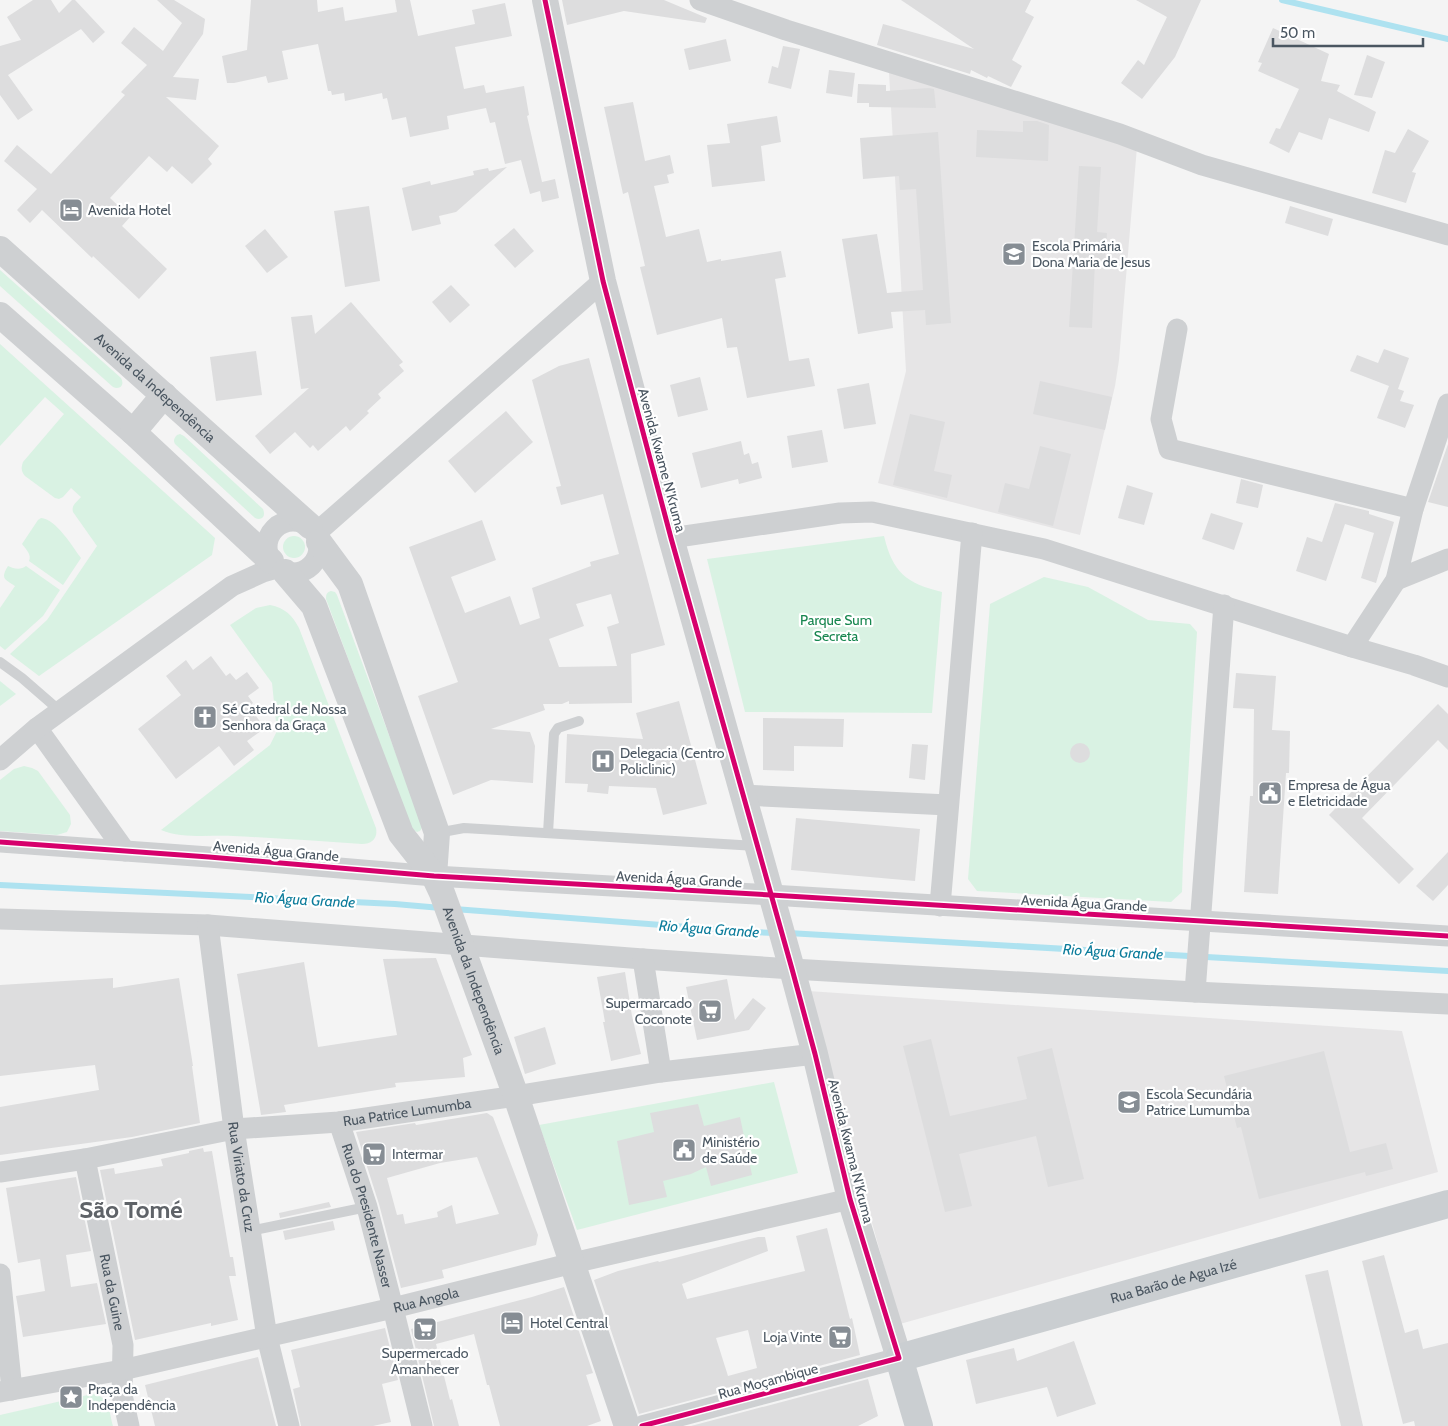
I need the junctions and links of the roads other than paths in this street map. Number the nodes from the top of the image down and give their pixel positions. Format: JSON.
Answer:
{"nodes":[{"id":1,"x":545,"y":0,"type":"edge"},
{"id":2,"x":700,"y":0,"type":"edge"},
{"id":3,"x":1448,"y":235,"type":"edge"},
{"id":4,"x":0,"y":249,"type":"edge"},
{"id":5,"x":603,"y":281,"type":"junction"},
{"id":6,"x":0,"y":315,"type":"edge"},
{"id":7,"x":1176,"y":328,"type":"dead end"},
{"id":8,"x":164,"y":395,"type":"junction"},
{"id":9,"x":1448,"y":404,"type":"edge"},
{"id":10,"x":133,"y":432,"type":"junction"},
{"id":11,"x":1413,"y":509,"type":"junction"},
{"id":12,"x":972,"y":533,"type":"junction"},
{"id":13,"x":315,"y":534,"type":"junction"},
{"id":14,"x":671,"y":538,"type":"junction"},
{"id":15,"x":1448,"y":559,"type":"edge"},
{"id":16,"x":278,"y":567,"type":"junction"},
{"id":17,"x":1396,"y":580,"type":"junction"},
{"id":18,"x":1224,"y":606,"type":"junction"},
{"id":19,"x":1352,"y":647,"type":"junction"},
{"id":20,"x":0,"y":662,"type":"edge"},
{"id":21,"x":1448,"y":677,"type":"edge"},
{"id":22,"x":60,"y":711,"type":"junction"},
{"id":23,"x":579,"y":721,"type":"dead end"},
{"id":24,"x":37,"y":728,"type":"junction"},
{"id":25,"x":0,"y":760,"type":"edge"},
{"id":26,"x":742,"y":795,"type":"junction"},
{"id":27,"x":948,"y":804,"type":"junction"},
{"id":28,"x":437,"y":833,"type":"junction"},
{"id":29,"x":548,"y":834,"type":"junction"},
{"id":30,"x":0,"y":842,"type":"edge"},
{"id":31,"x":757,"y":846,"type":"junction"},
{"id":32,"x":125,"y":851,"type":"junction"},
{"id":33,"x":438,"y":884,"type":"junction"},
{"id":34,"x":771,"y":895,"type":"junction"},
{"id":35,"x":940,"y":906,"type":"junction"},
{"id":36,"x":0,"y":919,"type":"edge"},
{"id":37,"x":1199,"y":921,"type":"junction"},
{"id":38,"x":208,"y":925,"type":"junction"},
{"id":39,"x":1448,"y":936,"type":"edge"},
{"id":40,"x":458,"y":937,"type":"junction"},
{"id":41,"x":643,"y":959,"type":"junction"},
{"id":42,"x":789,"y":959,"type":"junction"},
{"id":43,"x":1195,"y":984,"type":"junction"},
{"id":44,"x":1448,"y":1004,"type":"edge"},
{"id":45,"x":815,"y":1054,"type":"junction"},
{"id":46,"x":662,"y":1072,"type":"junction"},
{"id":47,"x":516,"y":1096,"type":"junction"},
{"id":48,"x":339,"y":1122,"type":"junction"},
{"id":49,"x":234,"y":1129,"type":"junction"},
{"id":50,"x":85,"y":1159,"type":"junction"},
{"id":51,"x":0,"y":1172,"type":"edge"},
{"id":52,"x":850,"y":1199,"type":"junction"},
{"id":53,"x":1448,"y":1204,"type":"edge"},
{"id":54,"x":367,"y":1207,"type":"junction"},
{"id":55,"x":250,"y":1231,"type":"junction"},
{"id":56,"x":573,"y":1263,"type":"junction"},
{"id":57,"x":0,"y":1274,"type":"edge"},
{"id":58,"x":394,"y":1308,"type":"junction"},
{"id":59,"x":267,"y":1336,"type":"junction"},
{"id":60,"x":899,"y":1358,"type":"junction"},
{"id":61,"x":122,"y":1370,"type":"junction"},
{"id":62,"x":6,"y":1391,"type":"edge"},
{"id":63,"x":129,"y":1426,"type":"edge"},
{"id":64,"x":290,"y":1426,"type":"edge"},
{"id":65,"x":422,"y":1426,"type":"edge"},
{"id":66,"x":627,"y":1426,"type":"edge"},
{"id":67,"x":642,"y":1426,"type":"edge"},
{"id":68,"x":919,"y":1426,"type":"edge"}],
"edges":[{"from":1,"to":5,"type":"street","name":"Avenida Kwame N’Kruma"},
{"from":2,"to":3,"type":"street"},
{"from":4,"to":8,"type":"street","name":"Avenida da Independência"},
{"from":5,"to":13,"type":"street"},
{"from":5,"to":14,"type":"street","name":"Avenida Kwame N’Kruma"},
{"from":6,"to":10,"type":"street"},
{"from":7,"to":11,"type":"street"},
{"from":8,"to":10,"type":"street"},
{"from":8,"to":13,"type":"street","name":"Avenida da Independência"},
{"from":9,"to":11,"type":"street"},
{"from":10,"to":16,"type":"street"},
{"from":11,"to":17,"type":"street"},
{"from":12,"to":14,"type":"street"},
{"from":12,"to":18,"type":"street"},
{"from":12,"to":27,"type":"street"},
{"from":13,"to":16,"type":"street"},
{"from":13,"to":16,"type":"street"},
{"from":13,"to":28,"type":"street","name":"Avenida da Independência"},
{"from":14,"to":26,"type":"street","name":"Avenida Kwame N’Kruma"},
{"from":15,"to":17,"type":"street"},
{"from":16,"to":22,"type":"street"},
{"from":16,"to":33,"type":"street"},
{"from":17,"to":19,"type":"street"},
{"from":18,"to":19,"type":"street"},
{"from":18,"to":37,"type":"street"},
{"from":19,"to":21,"type":"street"},
{"from":20,"to":22,"type":"lane"},
{"from":22,"to":24,"type":"street"},
{"from":23,"to":29,"type":"lane"},
{"from":24,"to":25,"type":"street"},
{"from":24,"to":32,"type":"street"},
{"from":26,"to":27,"type":"street"},
{"from":26,"to":31,"type":"street","name":"Avenida Kwame N’Kruma"},
{"from":27,"to":35,"type":"street"},
{"from":28,"to":29,"type":"lane"},
{"from":28,"to":33,"type":"street","name":"Avenida da Independência"},
{"from":29,"to":31,"type":"lane"},
{"from":30,"to":32,"type":"street","name":"Avenida Água Grande"},
{"from":31,"to":34,"type":"street","name":"Avenida Kwame N’Kruma"},
{"from":32,"to":33,"type":"street","name":"Avenida Água Grande"},
{"from":33,"to":34,"type":"street","name":"Avenida Água Grande"},
{"from":33,"to":40,"type":"street","name":"Avenida da Independência"},
{"from":34,"to":35,"type":"street","name":"Avenida Água Grande"},
{"from":34,"to":42,"type":"street","name":"Avenida Kwame N’Kruma"},
{"from":35,"to":37,"type":"street","name":"Avenida Água Grande"},
{"from":36,"to":38,"type":"street"},
{"from":37,"to":39,"type":"street","name":"Avenida Água Grande"},
{"from":37,"to":43,"type":"street"},
{"from":38,"to":40,"type":"street"},
{"from":38,"to":49,"type":"street","name":"Rua Viriato da Cruz"},
{"from":40,"to":41,"type":"street"},
{"from":40,"to":47,"type":"street","name":"Avenida da Independência"},
{"from":41,"to":42,"type":"street"},
{"from":41,"to":46,"type":"street"},
{"from":42,"to":43,"type":"street"},
{"from":42,"to":45,"type":"street","name":"Avenida Kwama N’Kruma"},
{"from":43,"to":44,"type":"street"},
{"from":45,"to":46,"type":"street","name":"Rua Patrice Lumumba"},
{"from":45,"to":52,"type":"street","name":"Avenida Kwama N’Kruma"},
{"from":46,"to":47,"type":"street","name":"Rua Patrice Lumumba"},
{"from":47,"to":48,"type":"street","name":"Rua Patrice Lumumba"},
{"from":47,"to":56,"type":"street","name":"Avenida da Independência"},
{"from":48,"to":49,"type":"street","name":"Rua Patrice Lumumba"},
{"from":48,"to":54,"type":"street","name":"Rua do Presidente Nasser"},
{"from":49,"to":50,"type":"street","name":"Rua Patrice Lumumba"},
{"from":49,"to":55,"type":"street","name":"Rua Viriato da Cruz"},
{"from":50,"to":51,"type":"street","name":"Rua Patrice Lumumba"},
{"from":50,"to":61,"type":"street","name":"Rua da Guine"},
{"from":52,"to":56,"type":"street","name":"Rua Angola"},
{"from":52,"to":60,"type":"street","name":"Avenida Kwama N’Kruma"},
{"from":53,"to":60,"type":"main road","name":"Rua Barão de Agua Izé"},
{"from":54,"to":55,"type":"lane"},
{"from":54,"to":58,"type":"street","name":"Rua do Presidente Nasser"},
{"from":55,"to":59,"type":"street","name":"Rua Viriato da Cruz"},
{"from":56,"to":58,"type":"street","name":"Rua Angola"},
{"from":56,"to":66,"type":"street","name":"Avenida da Independência"},
{"from":57,"to":62,"type":"street"},
{"from":58,"to":59,"type":"street","name":"Rua Angola"},
{"from":58,"to":65,"type":"street","name":"Rua do Presidente Nasser"},
{"from":59,"to":61,"type":"street","name":"Rua Angola"},
{"from":59,"to":64,"type":"street","name":"Rua Viriato da Cruz"},
{"from":60,"to":67,"type":"street","name":"Rua Moçambique"},
{"from":60,"to":68,"type":"main road"},
{"from":61,"to":62,"type":"street","name":"Rua Angola"},
{"from":61,"to":63,"type":"street","name":"Rua da Guine"}]}
